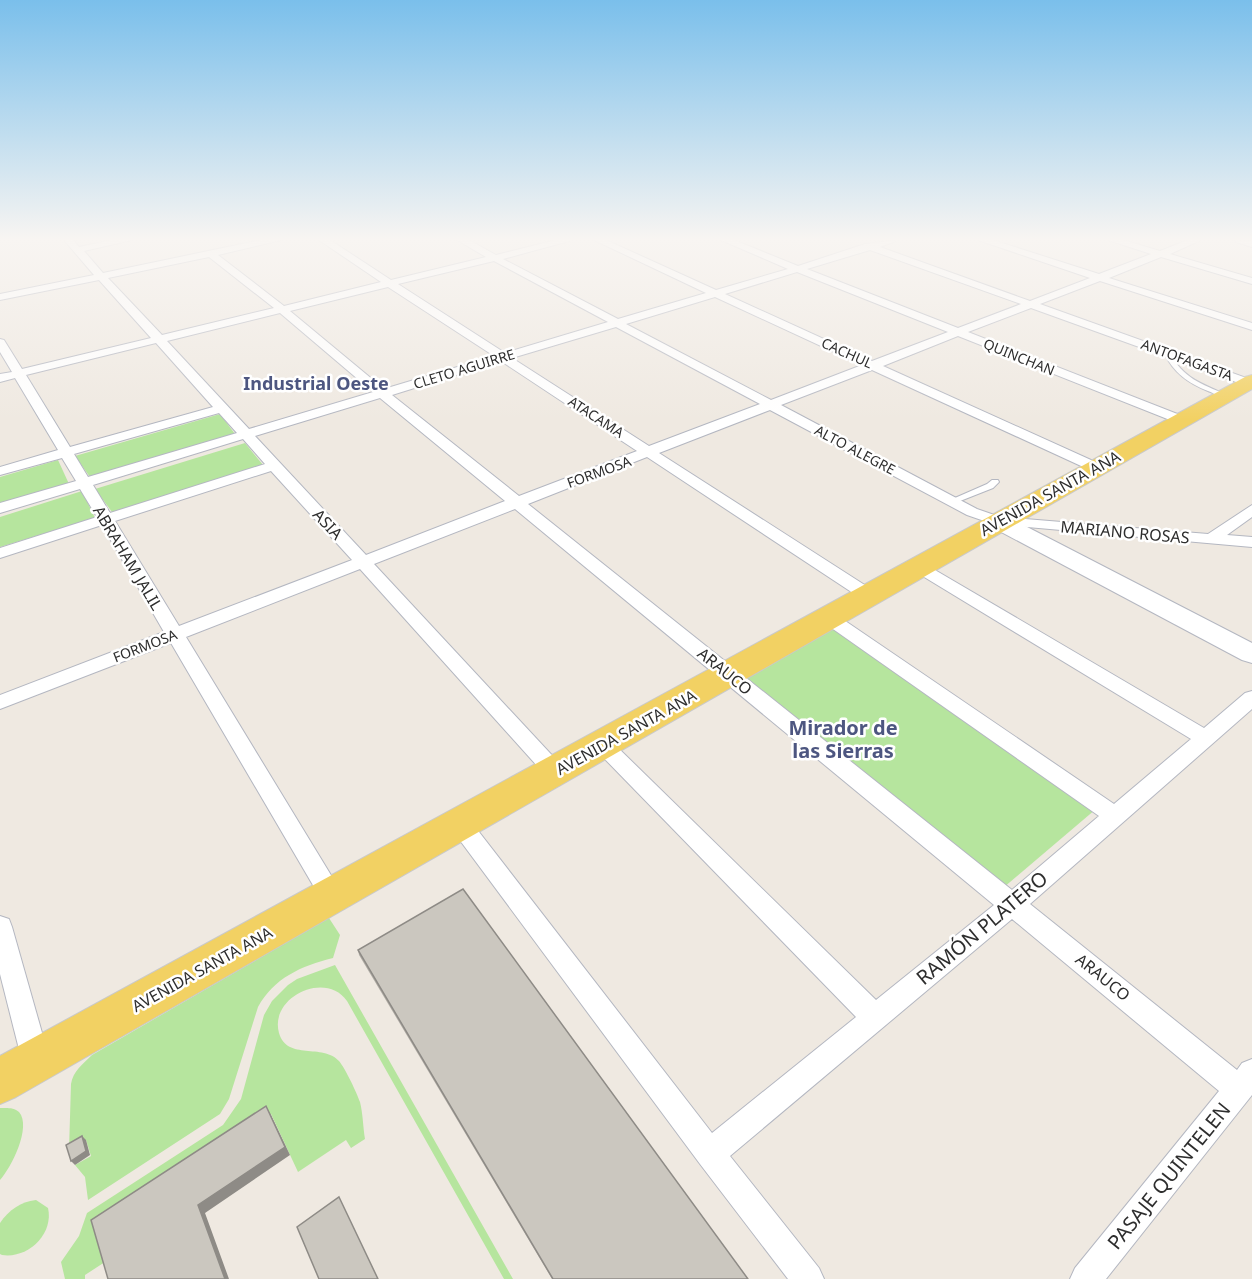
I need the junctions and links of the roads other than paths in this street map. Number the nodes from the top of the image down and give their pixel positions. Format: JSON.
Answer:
{"nodes":[{"id":1,"x":121,"y":300,"type":"edge"},
{"id":2,"x":270,"y":300,"type":"edge"},
{"id":3,"x":326,"y":300,"type":"edge"},
{"id":4,"x":415,"y":300,"type":"edge"},
{"id":5,"x":574,"y":300,"type":"edge"},
{"id":6,"x":697,"y":300,"type":"edge"},
{"id":7,"x":729,"y":300,"type":"edge"},
{"id":8,"x":874,"y":300,"type":"edge"},
{"id":9,"x":1019,"y":300,"type":"edge"},
{"id":10,"x":1047,"y":300,"type":"edge"},
{"id":11,"x":1168,"y":300,"type":"edge"},
{"id":12,"x":1034,"y":305,"type":"junction"},
{"id":13,"x":283,"y":310,"type":"junction"},
{"id":14,"x":617,"y":323,"type":"junction"},
{"id":15,"x":1252,"y":327,"type":"edge"},
{"id":16,"x":959,"y":333,"type":"junction"},
{"id":17,"x":159,"y":340,"type":"junction"},
{"id":18,"x":0,"y":342,"type":"edge"},
{"id":19,"x":1167,"y":352,"type":"junction"},
{"id":20,"x":504,"y":357,"type":"junction"},
{"id":21,"x":875,"y":366,"type":"junction"},
{"id":22,"x":20,"y":373,"type":"junction"},
{"id":23,"x":0,"y":378,"type":"edge"},
{"id":24,"x":1251,"y":382,"type":"edge"},
{"id":25,"x":383,"y":394,"type":"junction"},
{"id":26,"x":1226,"y":396,"type":"junction"},
{"id":27,"x":772,"y":406,"type":"junction"},
{"id":28,"x":222,"y":408,"type":"junction"},
{"id":29,"x":1180,"y":420,"type":"junction"},
{"id":30,"x":246,"y":434,"type":"junction"},
{"id":31,"x":65,"y":453,"type":"junction"},
{"id":32,"x":652,"y":453,"type":"junction"},
{"id":33,"x":274,"y":465,"type":"junction"},
{"id":34,"x":1097,"y":468,"type":"junction"},
{"id":35,"x":0,"y":471,"type":"edge"},
{"id":36,"x":995,"y":482,"type":"dead end"},
{"id":37,"x":83,"y":483,"type":"junction"},
{"id":38,"x":952,"y":501,"type":"junction"},
{"id":39,"x":517,"y":502,"type":"junction"},
{"id":40,"x":0,"y":508,"type":"edge"},
{"id":41,"x":1252,"y":510,"type":"edge"},
{"id":42,"x":105,"y":519,"type":"junction"},
{"id":43,"x":998,"y":521,"type":"junction"},
{"id":44,"x":1210,"y":539,"type":"junction"},
{"id":45,"x":1252,"y":542,"type":"edge"},
{"id":46,"x":0,"y":553,"type":"edge"},
{"id":47,"x":363,"y":561,"type":"junction"},
{"id":48,"x":917,"y":566,"type":"junction"},
{"id":49,"x":868,"y":595,"type":"junction"},
{"id":50,"x":829,"y":618,"type":"junction"},
{"id":51,"x":174,"y":634,"type":"junction"},
{"id":52,"x":1252,"y":654,"type":"edge"},
{"id":53,"x":729,"y":675,"type":"junction"},
{"id":54,"x":1252,"y":698,"type":"edge"},
{"id":55,"x":0,"y":702,"type":"edge"},
{"id":56,"x":1204,"y":738,"type":"junction"},
{"id":57,"x":603,"y":745,"type":"junction"},
{"id":58,"x":555,"y":771,"type":"junction"},
{"id":59,"x":1114,"y":816,"type":"junction"},
{"id":60,"x":460,"y":825,"type":"junction"},
{"id":61,"x":332,"y":897,"type":"junction"},
{"id":62,"x":1013,"y":904,"type":"junction"},
{"id":63,"x":0,"y":927,"type":"edge"},
{"id":64,"x":875,"y":1017,"type":"junction"},
{"id":65,"x":36,"y":1061,"type":"junction"},
{"id":66,"x":0,"y":1081,"type":"edge"},
{"id":67,"x":1246,"y":1081,"type":"edge"},
{"id":68,"x":710,"y":1154,"type":"junction"},
{"id":69,"x":808,"y":1279,"type":"edge"},
{"id":70,"x":1086,"y":1279,"type":"edge"}],
"edges":[{"from":1,"to":17,"type":"street","name":"ASIA"},
{"from":2,"to":13,"type":"street","name":"ARAUCO"},
{"from":3,"to":13,"type":"street"},
{"from":4,"to":20,"type":"street","name":"ATACAMA"},
{"from":5,"to":14,"type":"street","name":"ALTO ALEGRE"},
{"from":6,"to":14,"type":"street","name":"CLETO AGUIRRE"},
{"from":7,"to":21,"type":"street","name":"CACHUL"},
{"from":8,"to":16,"type":"street","name":"QUINCHAN"},
{"from":9,"to":12,"type":"street","name":"ANTOFAGASTA"},
{"from":10,"to":12,"type":"street","name":"FORMOSA"},
{"from":11,"to":15,"type":"street"},
{"from":12,"to":16,"type":"street","name":"FORMOSA"},
{"from":12,"to":19,"type":"street","name":"ANTOFAGASTA"},
{"from":13,"to":17,"type":"street"},
{"from":13,"to":25,"type":"street","name":"ARAUCO"},
{"from":14,"to":20,"type":"street","name":"CLETO AGUIRRE"},
{"from":14,"to":27,"type":"street","name":"ALTO ALEGRE"},
{"from":16,"to":21,"type":"street","name":"FORMOSA"},
{"from":16,"to":29,"type":"street","name":"QUINCHAN"},
{"from":17,"to":22,"type":"street"},
{"from":17,"to":28,"type":"street","name":"ASIA"},
{"from":18,"to":22,"type":"street","name":"ABRAHAM JALIL"},
{"from":19,"to":24,"type":"street","name":"ANTOFAGASTA"},
{"from":19,"to":26,"type":"lane"},
{"from":20,"to":25,"type":"street","name":"CLETO AGUIRRE"},
{"from":20,"to":32,"type":"street","name":"ATACAMA"},
{"from":21,"to":27,"type":"street","name":"FORMOSA"},
{"from":21,"to":34,"type":"street","name":"CACHUL"},
{"from":22,"to":23,"type":"street"},
{"from":22,"to":31,"type":"street","name":"ABRAHAM JALIL"},
{"from":24,"to":26,"type":"main road","name":"AVENIDA SANTA ANA"},
{"from":25,"to":30,"type":"street","name":"CLETO AGUIRRE"},
{"from":25,"to":39,"type":"street","name":"ARAUCO"},
{"from":26,"to":29,"type":"main road","name":"AVENIDA SANTA ANA"},
{"from":27,"to":32,"type":"street","name":"FORMOSA"},
{"from":27,"to":38,"type":"street","name":"ALTO ALEGRE"},
{"from":28,"to":30,"type":"street","name":"ASIA"},
{"from":28,"to":31,"type":"street"},
{"from":29,"to":34,"type":"main road","name":"AVENIDA SANTA ANA"},
{"from":30,"to":33,"type":"street","name":"ASIA"},
{"from":30,"to":37,"type":"street","name":"CLETO AGUIRRE"},
{"from":31,"to":35,"type":"street"},
{"from":31,"to":37,"type":"street","name":"ABRAHAM JALIL"},
{"from":32,"to":39,"type":"street","name":"FORMOSA"},
{"from":32,"to":49,"type":"street","name":"ATACAMA"},
{"from":33,"to":42,"type":"street"},
{"from":33,"to":47,"type":"street","name":"ASIA"},
{"from":34,"to":43,"type":"main road","name":"AVENIDA SANTA ANA"},
{"from":36,"to":38,"type":"lane"},
{"from":37,"to":40,"type":"street","name":"CLETO AGUIRRE"},
{"from":37,"to":42,"type":"street","name":"ABRAHAM JALIL"},
{"from":38,"to":43,"type":"street","name":"ALTO ALEGRE"},
{"from":39,"to":47,"type":"street","name":"FORMOSA"},
{"from":39,"to":53,"type":"street","name":"ARAUCO"},
{"from":41,"to":44,"type":"street"},
{"from":42,"to":46,"type":"street"},
{"from":42,"to":51,"type":"street","name":"ABRAHAM JALIL"},
{"from":43,"to":44,"type":"street","name":"MARIANO ROSAS"},
{"from":43,"to":48,"type":"main road","name":"AVENIDA SANTA ANA"},
{"from":43,"to":52,"type":"main road","name":"ALTO ALEGRE"},
{"from":44,"to":45,"type":"street","name":"MARIANO ROSAS"},
{"from":47,"to":51,"type":"street","name":"FORMOSA"},
{"from":47,"to":58,"type":"street","name":"ASIA"},
{"from":48,"to":49,"type":"main road","name":"AVENIDA SANTA ANA"},
{"from":48,"to":56,"type":"street"},
{"from":49,"to":50,"type":"main road","name":"AVENIDA SANTA ANA"},
{"from":50,"to":53,"type":"main road","name":"AVENIDA SANTA ANA"},
{"from":50,"to":59,"type":"street"},
{"from":51,"to":55,"type":"street","name":"FORMOSA"},
{"from":51,"to":61,"type":"street","name":"ABRAHAM JALIL"},
{"from":53,"to":57,"type":"main road","name":"AVENIDA SANTA ANA"},
{"from":53,"to":62,"type":"street","name":"ARAUCO"},
{"from":54,"to":56,"type":"street","name":"RAMÓN PLATERO"},
{"from":56,"to":59,"type":"street","name":"RAMÓN PLATERO"},
{"from":57,"to":58,"type":"main road","name":"AVENIDA SANTA ANA"},
{"from":57,"to":64,"type":"street"},
{"from":58,"to":60,"type":"main road","name":"AVENIDA SANTA ANA"},
{"from":59,"to":62,"type":"street","name":"RAMÓN PLATERO"},
{"from":60,"to":61,"type":"main road","name":"AVENIDA SANTA ANA"},
{"from":60,"to":68,"type":"street"},
{"from":61,"to":65,"type":"main road","name":"AVENIDA SANTA ANA"},
{"from":62,"to":64,"type":"street","name":"RAMÓN PLATERO"},
{"from":62,"to":67,"type":"street","name":"ARAUCO"},
{"from":63,"to":65,"type":"street"},
{"from":64,"to":68,"type":"street","name":"RAMÓN PLATERO"},
{"from":65,"to":66,"type":"main road","name":"AVENIDA SANTA ANA"},
{"from":67,"to":70,"type":"street","name":"PASAJE QUINTELEN"},
{"from":68,"to":69,"type":"street"}]}
